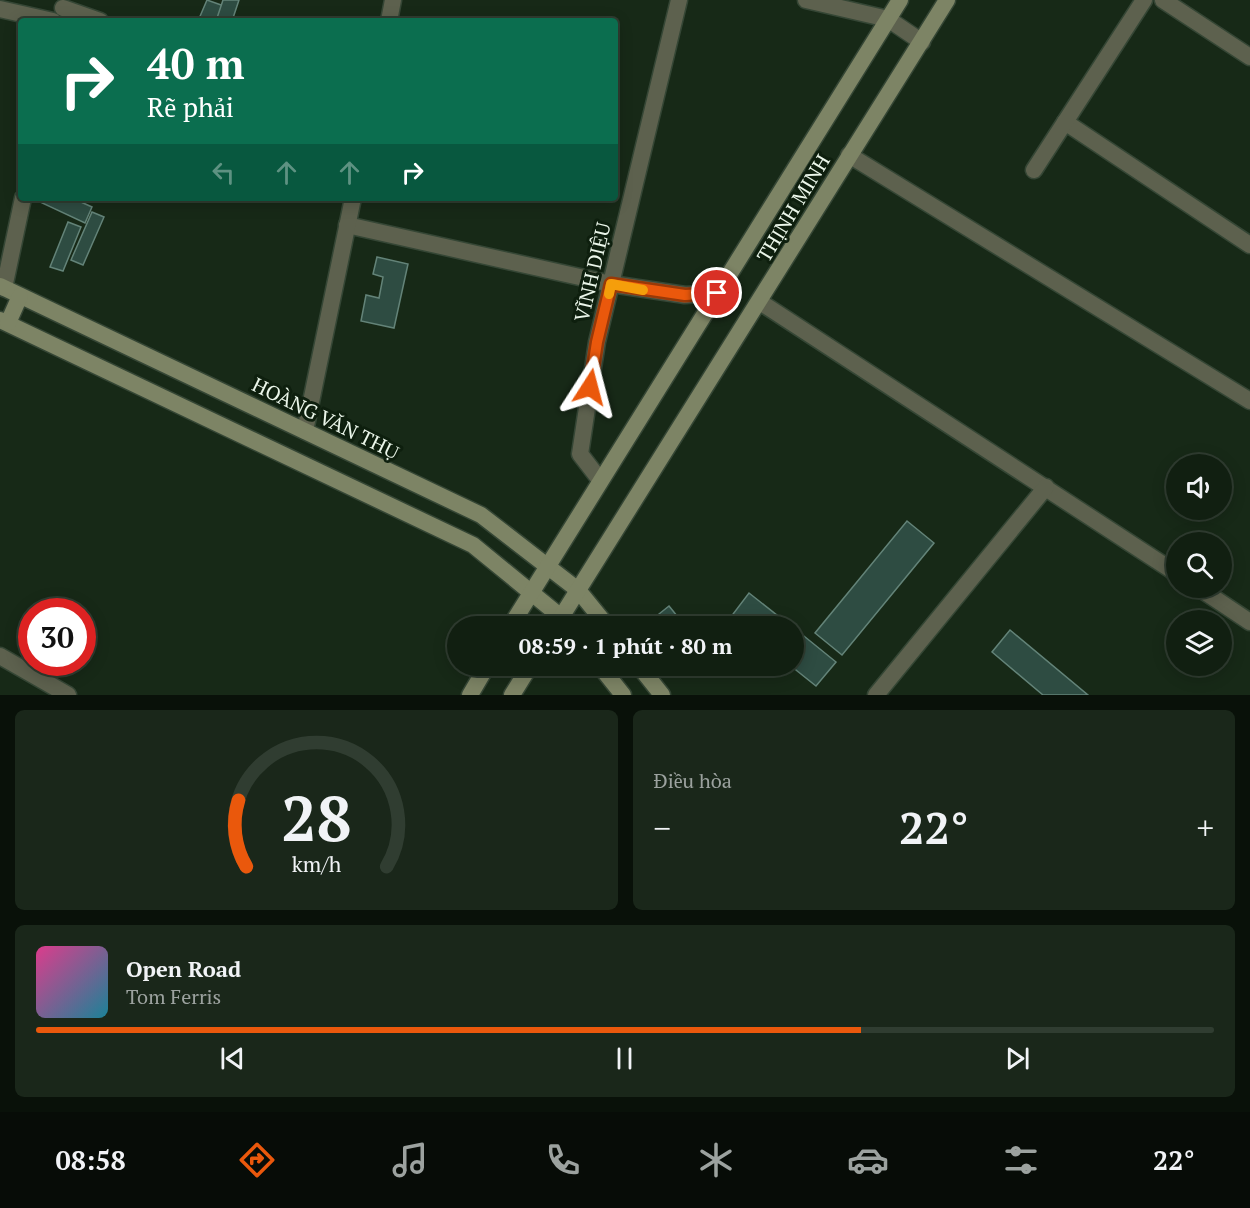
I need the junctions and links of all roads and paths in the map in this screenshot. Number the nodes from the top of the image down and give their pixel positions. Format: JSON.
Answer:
{"nodes":[{"id":1,"x":393,"y":0,"type":"edge"},
{"id":2,"x":679,"y":0,"type":"edge"},
{"id":3,"x":806,"y":0,"type":"edge"},
{"id":4,"x":900,"y":0,"type":"edge"},
{"id":5,"x":947,"y":0,"type":"edge"},
{"id":6,"x":1144,"y":0,"type":"edge"},
{"id":7,"x":1163,"y":0,"type":"edge"},
{"id":8,"x":0,"y":9,"type":"edge"},
{"id":9,"x":60,"y":13,"type":"edge"},
{"id":10,"x":85,"y":18,"type":"edge"},
{"id":11,"x":390,"y":18,"type":"edge"},
{"id":12,"x":888,"y":19,"type":"junction"},
{"id":13,"x":922,"y":42,"type":"junction"},
{"id":14,"x":1250,"y":57,"type":"edge"},
{"id":15,"x":1065,"y":122,"type":"junction"},
{"id":16,"x":849,"y":155,"type":"junction"},
{"id":17,"x":1034,"y":170,"type":"dead end"},
{"id":18,"x":22,"y":201,"type":"edge"},
{"id":19,"x":351,"y":201,"type":"edge"},
{"id":20,"x":347,"y":225,"type":"junction"},
{"id":21,"x":1250,"y":245,"type":"edge"},
{"id":22,"x":611,"y":284,"type":"junction"},
{"id":23,"x":2,"y":287,"type":"edge"},
{"id":24,"x":717,"y":293,"type":"junction"},
{"id":25,"x":20,"y":296,"type":"junction"},
{"id":26,"x":760,"y":302,"type":"junction"},
{"id":27,"x":4,"y":322,"type":"edge"},
{"id":28,"x":1250,"y":401,"type":"edge"},
{"id":29,"x":305,"y":431,"type":"junction"},
{"id":30,"x":600,"y":480,"type":"junction"},
{"id":31,"x":1046,"y":487,"type":"junction"},
{"id":32,"x":548,"y":565,"type":"junction"},
{"id":33,"x":1166,"y":566,"type":"edge"},
{"id":34,"x":578,"y":590,"type":"junction"},
{"id":35,"x":531,"y":592,"type":"junction"},
{"id":36,"x":1214,"y":598,"type":"edge"},
{"id":37,"x":517,"y":616,"type":"edge"},
{"id":38,"x":554,"y":616,"type":"edge"},
{"id":39,"x":566,"y":616,"type":"edge"},
{"id":40,"x":599,"y":616,"type":"edge"},
{"id":41,"x":1250,"y":622,"type":"edge"},
{"id":42,"x":0,"y":656,"type":"edge"},
{"id":43,"x":481,"y":676,"type":"edge"},
{"id":44,"x":524,"y":676,"type":"edge"},
{"id":45,"x":608,"y":676,"type":"edge"},
{"id":46,"x":647,"y":676,"type":"edge"},
{"id":47,"x":68,"y":695,"type":"edge"},
{"id":48,"x":470,"y":695,"type":"edge"},
{"id":49,"x":512,"y":695,"type":"edge"},
{"id":50,"x":623,"y":695,"type":"edge"},
{"id":51,"x":662,"y":695,"type":"edge"},
{"id":52,"x":876,"y":695,"type":"edge"}],
"edges":[{"from":1,"to":11,"type":"street"},
{"from":2,"to":22,"type":"street","name":"VĨNH DIỆU"},
{"from":3,"to":12,"type":"street"},
{"from":4,"to":12,"type":"main road","name":"THỊNH MINH"},
{"from":5,"to":13,"type":"main road","name":"THỊNH MINH"},
{"from":6,"to":15,"type":"street"},
{"from":7,"to":14,"type":"street"},
{"from":8,"to":9,"type":"street"},
{"from":9,"to":10,"type":"street"},
{"from":12,"to":13,"type":"street"},
{"from":12,"to":24,"type":"main road","name":"THỊNH MINH"},
{"from":13,"to":16,"type":"main road","name":"THỊNH MINH"},
{"from":15,"to":17,"type":"street"},
{"from":15,"to":21,"type":"street"},
{"from":16,"to":26,"type":"main road","name":"THỊNH MINH"},
{"from":16,"to":28,"type":"street"},
{"from":18,"to":23,"type":"street"},
{"from":19,"to":20,"type":"street"},
{"from":20,"to":22,"type":"street"},
{"from":20,"to":29,"type":"street"},
{"from":22,"to":24,"type":"street"},
{"from":22,"to":30,"type":"street","name":"VĨNH DIỆU"},
{"from":23,"to":25,"type":"main road","name":"HOÀNG VĂN THỤ"},
{"from":24,"to":30,"type":"main road","name":"THỊNH MINH"},
{"from":25,"to":27,"type":"main road"},
{"from":25,"to":29,"type":"main road","name":"HOÀNG VĂN THỤ"},
{"from":26,"to":31,"type":"street"},
{"from":26,"to":34,"type":"main road","name":"THỊNH MINH"},
{"from":27,"to":35,"type":"main road"},
{"from":29,"to":32,"type":"main road","name":"HOÀNG VĂN THỤ"},
{"from":30,"to":32,"type":"main road","name":"THỊNH MINH"},
{"from":31,"to":33,"type":"street"},
{"from":31,"to":52,"type":"street"},
{"from":32,"to":34,"type":"main road","name":"HOÀNG VĂN THỤ"},
{"from":32,"to":35,"type":"main road","name":"THỊNH MINH"},
{"from":34,"to":39,"type":"main road","name":"THỊNH MINH"},
{"from":34,"to":40,"type":"main road","name":"HOÀNG VĂN THỤ"},
{"from":35,"to":37,"type":"main road","name":"THỊNH MINH"},
{"from":35,"to":38,"type":"main road"},
{"from":36,"to":41,"type":"street"},
{"from":42,"to":47,"type":"street"},
{"from":43,"to":48,"type":"main road"},
{"from":44,"to":49,"type":"main road"},
{"from":45,"to":50,"type":"main road"},
{"from":46,"to":51,"type":"main road"}]}
